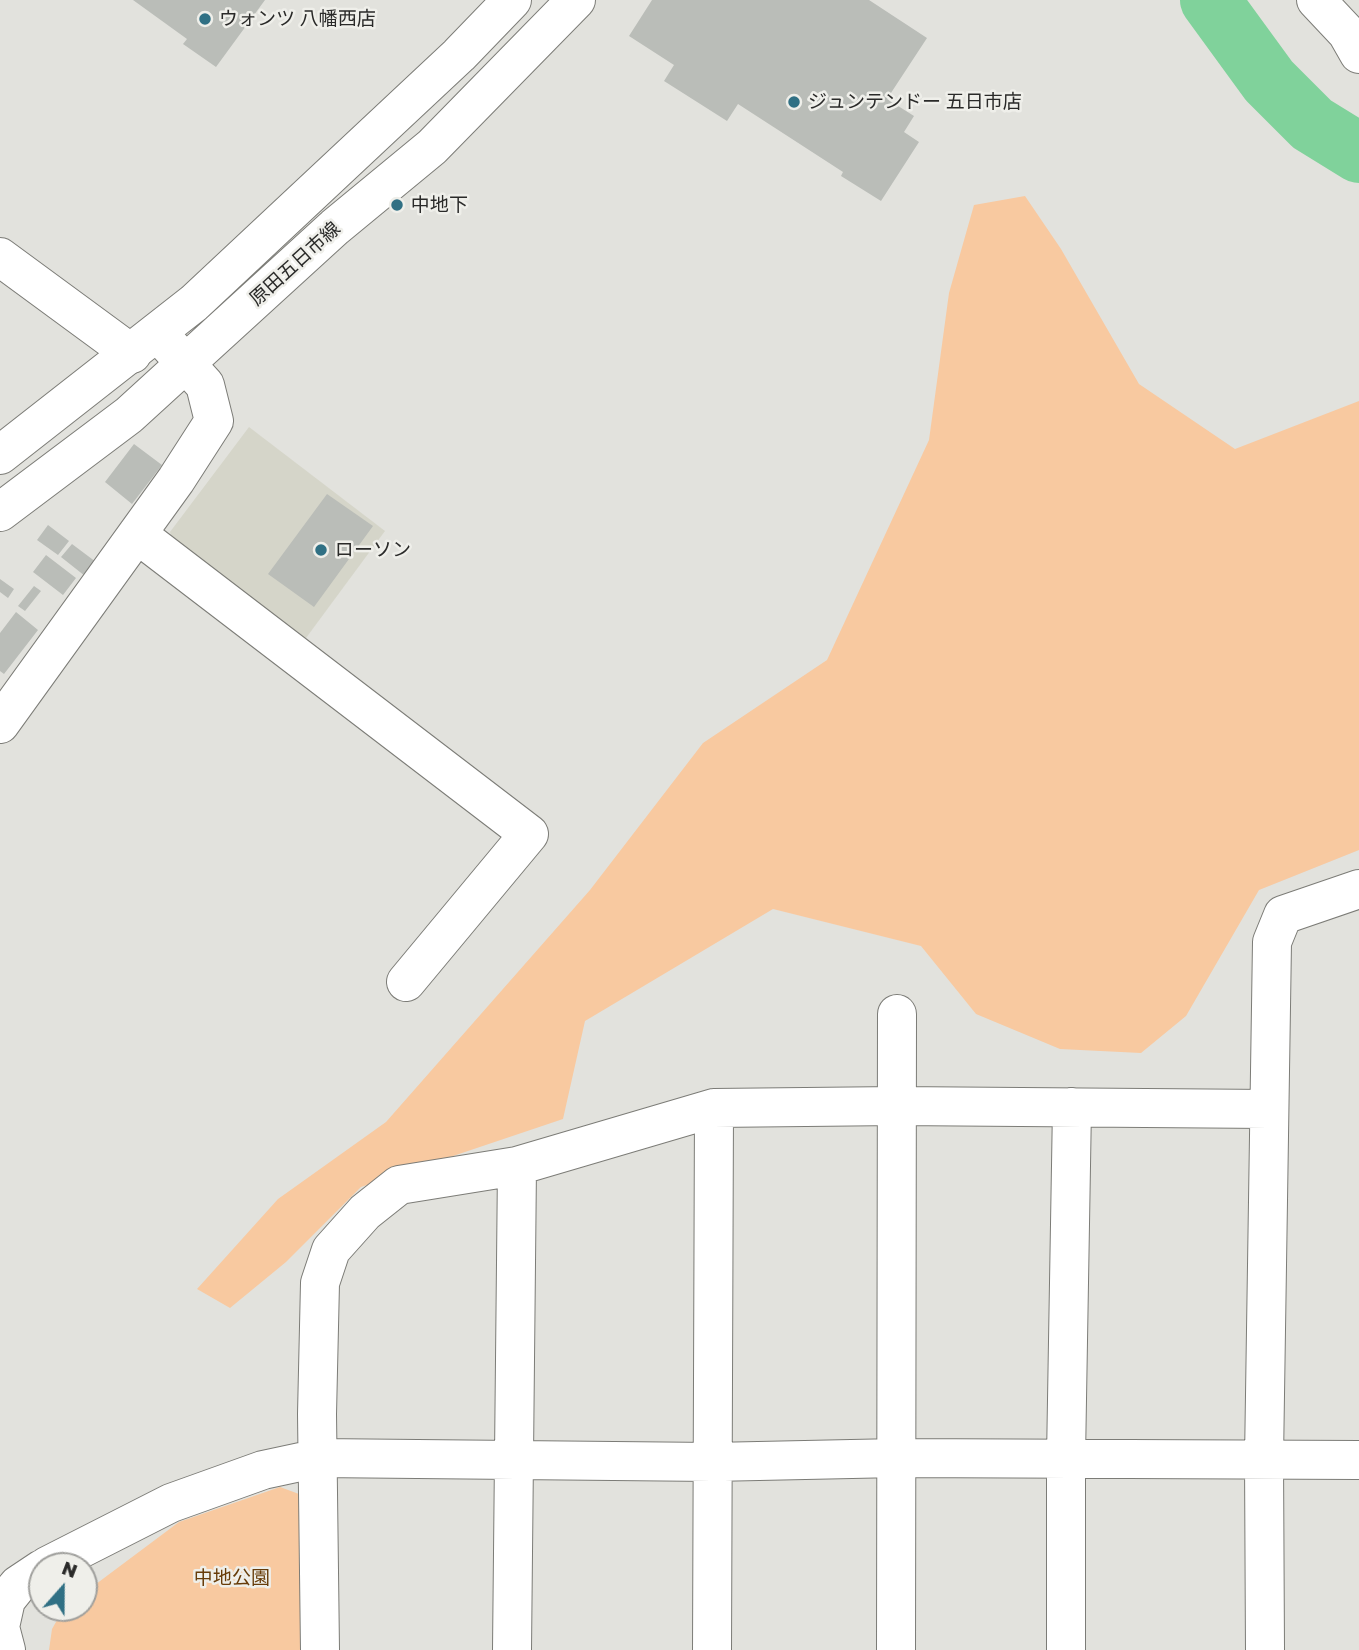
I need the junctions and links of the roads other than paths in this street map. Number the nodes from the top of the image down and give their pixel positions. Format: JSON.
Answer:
{"nodes":[{"id":1,"x":512,"y":0,"type":"edge"},
{"id":2,"x":576,"y":0,"type":"edge"},
{"id":3,"x":1316,"y":0,"type":"edge"},
{"id":4,"x":1359,"y":54,"type":"edge"},
{"id":5,"x":0,"y":257,"type":"edge"},
{"id":6,"x":145,"y":343,"type":"junction"},
{"id":7,"x":187,"y":365,"type":"junction"},
{"id":8,"x":0,"y":455,"type":"edge"},
{"id":9,"x":0,"y":512,"type":"edge"},
{"id":10,"x":137,"y":534,"type":"junction"},
{"id":11,"x":0,"y":724,"type":"edge"},
{"id":12,"x":1359,"y":890,"type":"edge"},
{"id":13,"x":406,"y":982,"type":"dead end"},
{"id":14,"x":897,"y":1014,"type":"dead end"},
{"id":15,"x":897,"y":1106,"type":"junction"},
{"id":16,"x":1072,"y":1107,"type":"junction"},
{"id":17,"x":714,"y":1108,"type":"junction"},
{"id":18,"x":1269,"y":1109,"type":"junction"},
{"id":19,"x":517,"y":1166,"type":"junction"},
{"id":20,"x":319,"y":1458,"type":"junction"},
{"id":21,"x":898,"y":1458,"type":"junction"},
{"id":22,"x":1066,"y":1458,"type":"junction"},
{"id":23,"x":515,"y":1459,"type":"junction"},
{"id":24,"x":1264,"y":1459,"type":"junction"},
{"id":25,"x":1359,"y":1460,"type":"edge"},
{"id":26,"x":712,"y":1462,"type":"junction"},
{"id":27,"x":75,"y":1552,"type":"edge"},
{"id":28,"x":28,"y":1578,"type":"edge"},
{"id":29,"x":3,"y":1598,"type":"edge"},
{"id":30,"x":6,"y":1650,"type":"edge"},
{"id":31,"x":320,"y":1650,"type":"edge"},
{"id":32,"x":512,"y":1650,"type":"edge"},
{"id":33,"x":712,"y":1650,"type":"edge"},
{"id":34,"x":896,"y":1650,"type":"edge"},
{"id":35,"x":1066,"y":1650,"type":"edge"},
{"id":36,"x":1265,"y":1650,"type":"edge"}],
"edges":[{"from":1,"to":6,"type":"street","name":"原田五日市線"},
{"from":2,"to":7,"type":"street","name":"原田五日市線"},
{"from":3,"to":4,"type":"street"},
{"from":5,"to":6,"type":"street"},
{"from":6,"to":7,"type":"street"},
{"from":6,"to":8,"type":"street","name":"原田五日市線"},
{"from":7,"to":9,"type":"street","name":"原田五日市線"},
{"from":7,"to":10,"type":"street"},
{"from":10,"to":11,"type":"street"},
{"from":10,"to":13,"type":"street"},
{"from":12,"to":18,"type":"street"},
{"from":14,"to":15,"type":"street"},
{"from":15,"to":16,"type":"street"},
{"from":15,"to":17,"type":"street"},
{"from":15,"to":21,"type":"street"},
{"from":16,"to":18,"type":"street"},
{"from":16,"to":22,"type":"street"},
{"from":17,"to":19,"type":"street"},
{"from":17,"to":26,"type":"street"},
{"from":18,"to":24,"type":"street"},
{"from":19,"to":20,"type":"street"},
{"from":19,"to":23,"type":"street"},
{"from":20,"to":23,"type":"street"},
{"from":20,"to":27,"type":"street"},
{"from":20,"to":31,"type":"street"},
{"from":21,"to":22,"type":"street"},
{"from":21,"to":26,"type":"street"},
{"from":21,"to":34,"type":"street"},
{"from":22,"to":24,"type":"street"},
{"from":22,"to":35,"type":"street"},
{"from":23,"to":26,"type":"street"},
{"from":23,"to":32,"type":"street"},
{"from":24,"to":25,"type":"street"},
{"from":24,"to":36,"type":"street"},
{"from":26,"to":33,"type":"street"},
{"from":28,"to":29,"type":"street"},
{"from":29,"to":30,"type":"street"}]}
